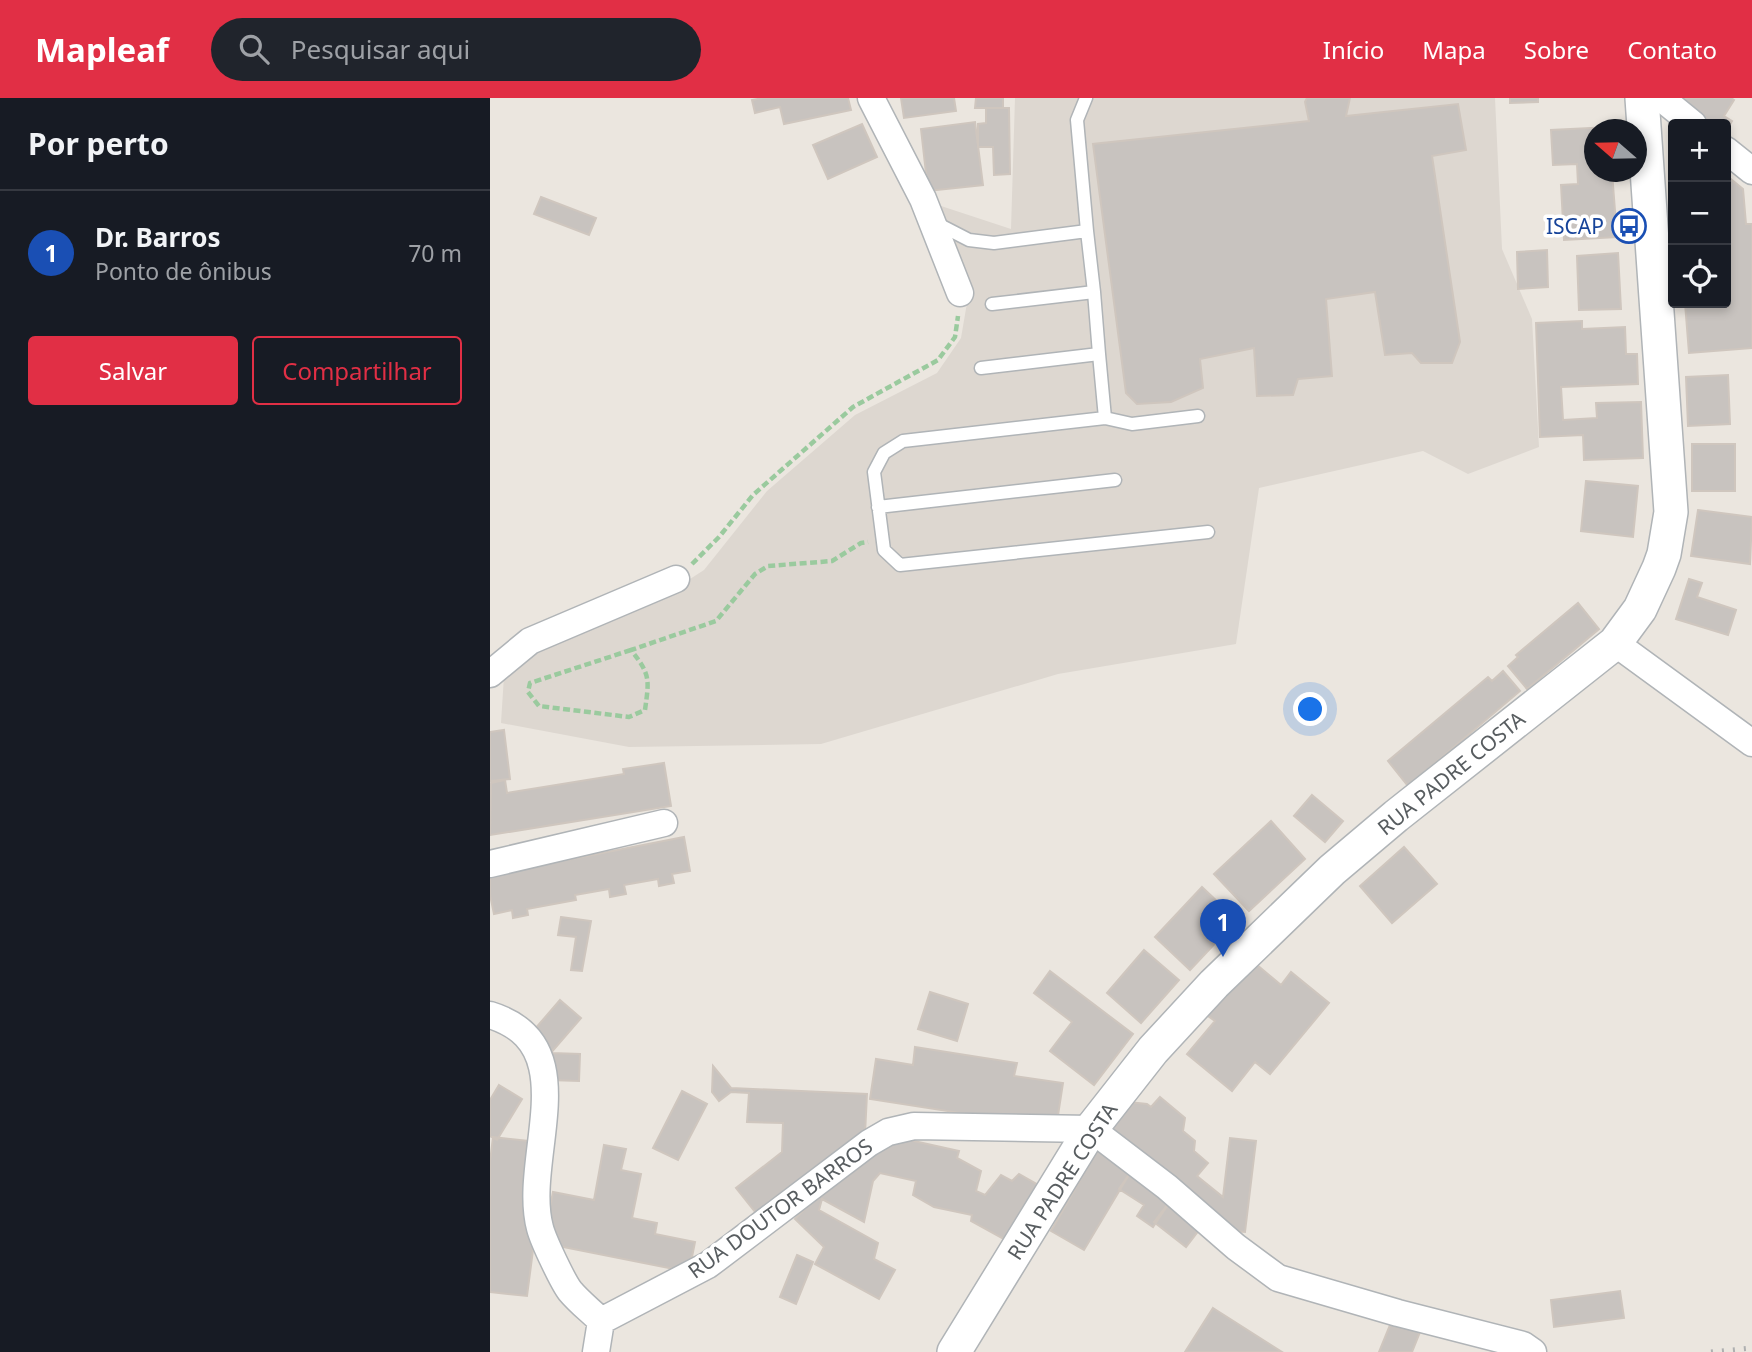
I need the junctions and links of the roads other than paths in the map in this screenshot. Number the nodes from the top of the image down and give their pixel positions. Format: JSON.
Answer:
{"nodes":[{"id":1,"x":871,"y":98,"type":"edge"},
{"id":2,"x":1086,"y":98,"type":"edge"},
{"id":3,"x":1642,"y":98,"type":"edge"},
{"id":4,"x":1661,"y":98,"type":"edge"},
{"id":5,"x":1687,"y":119,"type":"edge"},
{"id":6,"x":1731,"y":154,"type":"edge"},
{"id":7,"x":1752,"y":171,"type":"edge"},
{"id":8,"x":932,"y":221,"type":"junction"},
{"id":9,"x":1087,"y":231,"type":"junction"},
{"id":10,"x":1094,"y":292,"type":"junction"},
{"id":11,"x":960,"y":293,"type":"road end"},
{"id":12,"x":992,"y":304,"type":"dead end"},
{"id":13,"x":1099,"y":354,"type":"junction"},
{"id":14,"x":981,"y":368,"type":"dead end"},
{"id":15,"x":1198,"y":416,"type":"dead end"},
{"id":16,"x":1105,"y":418,"type":"junction"},
{"id":17,"x":1115,"y":480,"type":"dead end"},
{"id":18,"x":878,"y":508,"type":"junction"},
{"id":19,"x":1208,"y":532,"type":"dead end"},
{"id":20,"x":676,"y":579,"type":"road end"},
{"id":21,"x":1615,"y":643,"type":"junction"},
{"id":22,"x":490,"y":674,"type":"edge"},
{"id":23,"x":1752,"y":743,"type":"edge"},
{"id":24,"x":664,"y":823,"type":"dead end"},
{"id":25,"x":490,"y":864,"type":"edge"},
{"id":26,"x":490,"y":1015,"type":"edge"},
{"id":27,"x":1091,"y":1129,"type":"junction"},
{"id":28,"x":601,"y":1321,"type":"junction"},
{"id":29,"x":1528,"y":1348,"type":"edge"},
{"id":30,"x":596,"y":1352,"type":"edge"},
{"id":31,"x":954,"y":1352,"type":"edge"}],
"edges":[{"from":1,"to":8,"type":"street"},
{"from":2,"to":9,"type":"lane"},
{"from":3,"to":21,"type":"street","name":"RUA PADRE COSTA"},
{"from":4,"to":5,"type":"street"},
{"from":6,"to":7,"type":"street"},
{"from":8,"to":9,"type":"lane"},
{"from":8,"to":11,"type":"street"},
{"from":9,"to":10,"type":"lane"},
{"from":10,"to":12,"type":"lane"},
{"from":10,"to":13,"type":"lane"},
{"from":13,"to":14,"type":"lane"},
{"from":13,"to":16,"type":"lane"},
{"from":15,"to":16,"type":"lane"},
{"from":16,"to":18,"type":"lane"},
{"from":17,"to":18,"type":"lane"},
{"from":18,"to":19,"type":"lane"},
{"from":20,"to":22,"type":"street"},
{"from":21,"to":23,"type":"street"},
{"from":21,"to":27,"type":"street","name":"RUA PADRE COSTA"},
{"from":24,"to":25,"type":"street"},
{"from":26,"to":28,"type":"street"},
{"from":27,"to":28,"type":"street","name":"RUA DOUTOR BARROS"},
{"from":27,"to":29,"type":"street"},
{"from":27,"to":31,"type":"street","name":"RUA PADRE COSTA"},
{"from":28,"to":30,"type":"street"}]}
